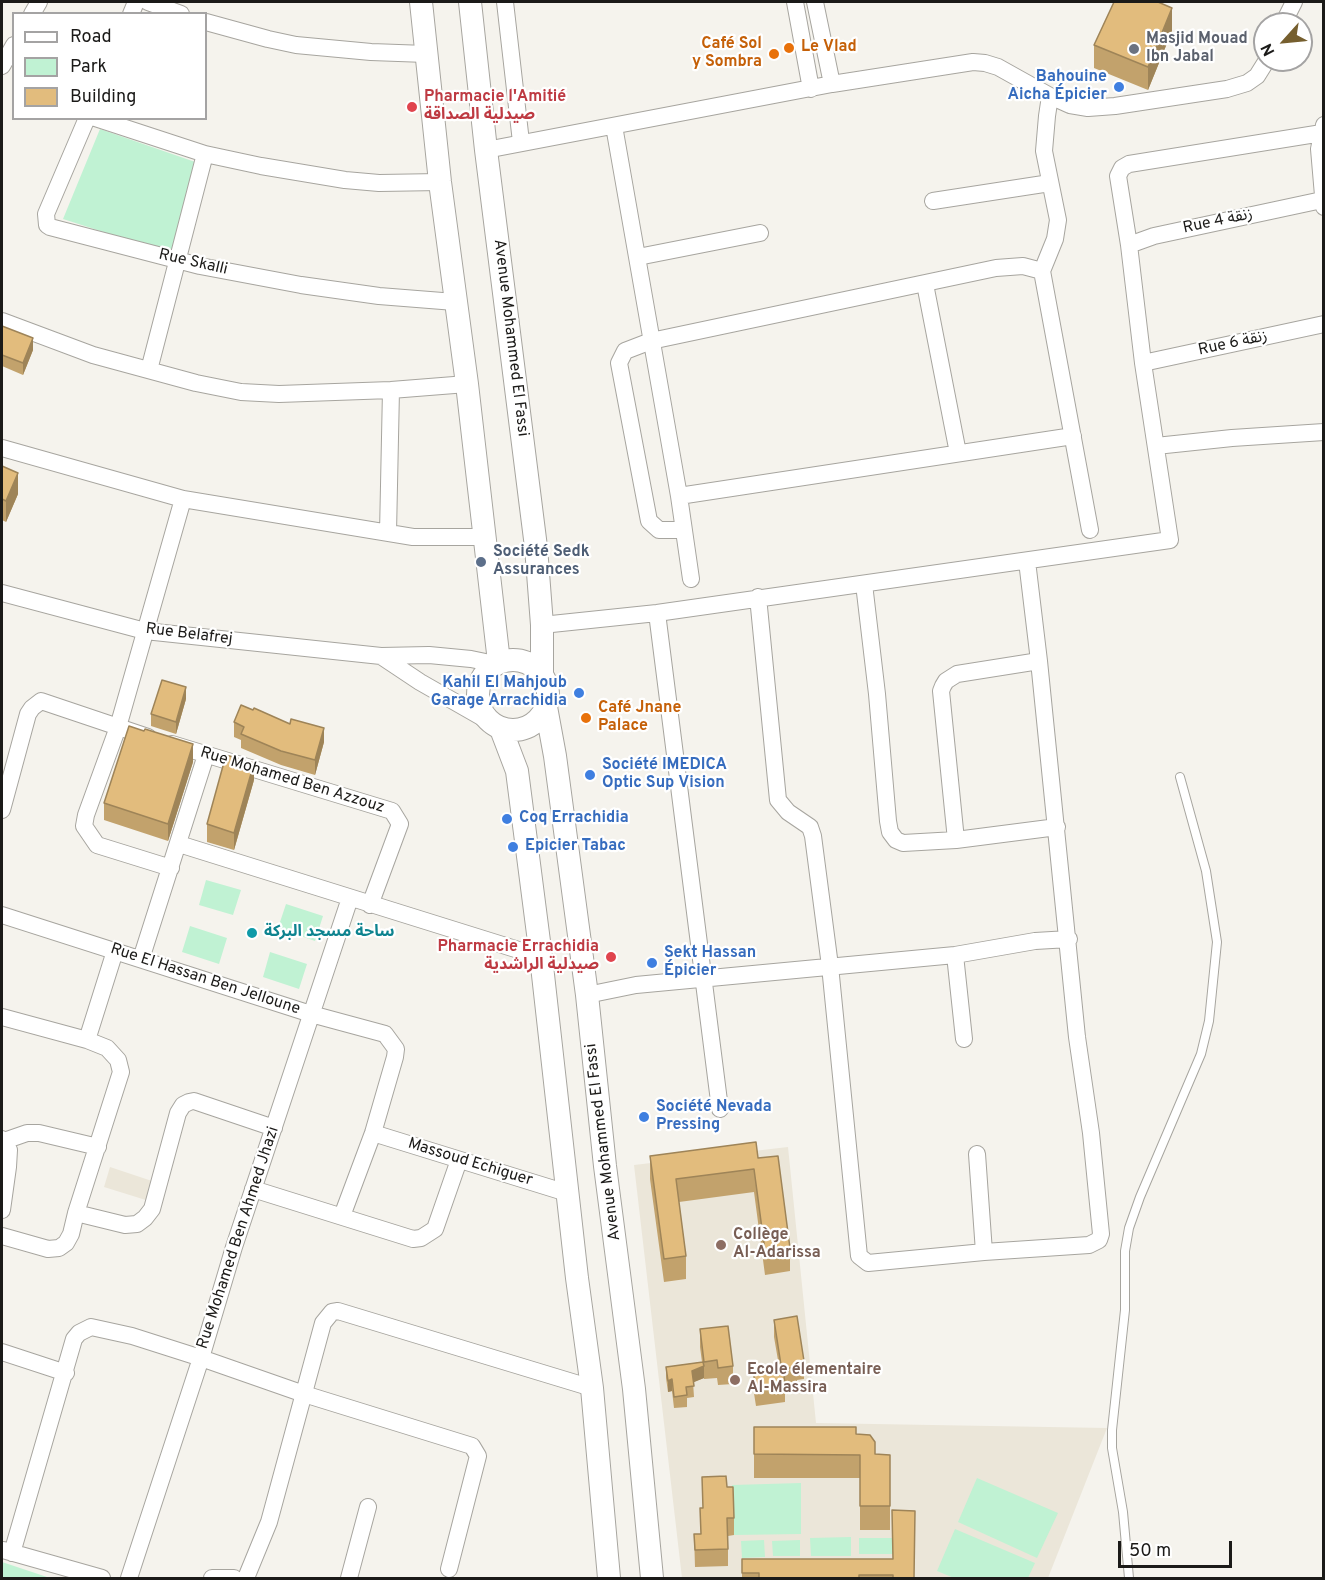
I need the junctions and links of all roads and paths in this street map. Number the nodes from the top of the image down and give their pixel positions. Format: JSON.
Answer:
{"nodes":[{"id":1,"x":148,"y":2,"type":"edge"},
{"id":2,"x":421,"y":2,"type":"edge"},
{"id":3,"x":470,"y":2,"type":"edge"},
{"id":4,"x":505,"y":2,"type":"edge"},
{"id":5,"x":795,"y":2,"type":"edge"},
{"id":6,"x":814,"y":2,"type":"edge"},
{"id":7,"x":176,"y":12,"type":"edge"},
{"id":8,"x":207,"y":22,"type":"edge"},
{"id":9,"x":12,"y":48,"type":"edge"},
{"id":10,"x":426,"y":54,"type":"junction"},
{"id":11,"x":2,"y":66,"type":"edge"},
{"id":12,"x":1260,"y":72,"type":"edge"},
{"id":13,"x":832,"y":84,"type":"junction"},
{"id":14,"x":811,"y":88,"type":"junction"},
{"id":15,"x":1050,"y":96,"type":"junction"},
{"id":16,"x":86,"y":120,"type":"edge"},
{"id":17,"x":101,"y":120,"type":"edge"},
{"id":18,"x":614,"y":126,"type":"junction"},
{"id":19,"x":1322,"y":139,"type":"edge"},
{"id":20,"x":521,"y":142,"type":"junction"},
{"id":21,"x":486,"y":150,"type":"junction"},
{"id":22,"x":205,"y":154,"type":"junction"},
{"id":23,"x":440,"y":182,"type":"junction"},
{"id":24,"x":1050,"y":183,"type":"junction"},
{"id":25,"x":933,"y":201,"type":"dead end"},
{"id":26,"x":1323,"y":204,"type":"edge"},
{"id":27,"x":760,"y":233,"type":"dead end"},
{"id":28,"x":1129,"y":252,"type":"junction"},
{"id":29,"x":638,"y":257,"type":"junction"},
{"id":30,"x":178,"y":260,"type":"junction"},
{"id":31,"x":1042,"y":271,"type":"junction"},
{"id":32,"x":924,"y":284,"type":"junction"},
{"id":33,"x":455,"y":302,"type":"junction"},
{"id":34,"x":2,"y":321,"type":"edge"},
{"id":35,"x":1323,"y":324,"type":"edge"},
{"id":36,"x":651,"y":341,"type":"junction"},
{"id":37,"x":1143,"y":363,"type":"junction"},
{"id":38,"x":149,"y":370,"type":"junction"},
{"id":39,"x":467,"y":384,"type":"junction"},
{"id":40,"x":391,"y":390,"type":"junction"},
{"id":41,"x":1323,"y":432,"type":"edge"},
{"id":42,"x":1073,"y":436,"type":"junction"},
{"id":43,"x":1156,"y":446,"type":"junction"},
{"id":44,"x":2,"y":448,"type":"edge"},
{"id":45,"x":958,"y":453,"type":"junction"},
{"id":46,"x":679,"y":496,"type":"junction"},
{"id":47,"x":183,"y":499,"type":"junction"},
{"id":48,"x":684,"y":530,"type":"junction"},
{"id":49,"x":1090,"y":530,"type":"dead end"},
{"id":50,"x":388,"y":532,"type":"junction"},
{"id":51,"x":484,"y":537,"type":"junction"},
{"id":52,"x":1027,"y":561,"type":"junction"},
{"id":53,"x":691,"y":579,"type":"dead end"},
{"id":54,"x":864,"y":584,"type":"junction"},
{"id":55,"x":2,"y":593,"type":"edge"},
{"id":56,"x":758,"y":597,"type":"junction"},
{"id":57,"x":657,"y":613,"type":"junction"},
{"id":58,"x":542,"y":625,"type":"junction"},
{"id":59,"x":145,"y":631,"type":"junction"},
{"id":60,"x":381,"y":656,"type":"junction"},
{"id":61,"x":1040,"y":661,"type":"junction"},
{"id":62,"x":497,"y":663,"type":"junction"},
{"id":63,"x":542,"y":675,"type":"junction"},
{"id":64,"x":546,"y":707,"type":"junction"},
{"id":65,"x":496,"y":725,"type":"junction"},
{"id":66,"x":118,"y":727,"type":"junction"},
{"id":67,"x":206,"y":755,"type":"junction"},
{"id":68,"x":1180,"y":777,"type":"dead end"},
{"id":69,"x":2,"y":810,"type":"edge"},
{"id":70,"x":1056,"y":827,"type":"junction"},
{"id":71,"x":956,"y":840,"type":"junction"},
{"id":72,"x":178,"y":844,"type":"junction"},
{"id":73,"x":171,"y":868,"type":"junction"},
{"id":74,"x":350,"y":898,"type":"junction"},
{"id":75,"x":370,"y":905,"type":"junction"},
{"id":76,"x":2,"y":915,"type":"edge"},
{"id":77,"x":1068,"y":939,"type":"junction"},
{"id":78,"x":115,"y":951,"type":"junction"},
{"id":79,"x":955,"y":955,"type":"junction"},
{"id":80,"x":541,"y":957,"type":"junction"},
{"id":81,"x":141,"y":959,"type":"junction"},
{"id":82,"x":830,"y":966,"type":"junction"},
{"id":83,"x":704,"y":978,"type":"junction"},
{"id":84,"x":587,"y":994,"type":"junction"},
{"id":85,"x":311,"y":1014,"type":"junction"},
{"id":86,"x":2,"y":1017,"type":"edge"},
{"id":87,"x":964,"y":1039,"type":"dead end"},
{"id":88,"x":87,"y":1040,"type":"junction"},
{"id":89,"x":720,"y":1109,"type":"dead end"},
{"id":90,"x":274,"y":1128,"type":"junction"},
{"id":91,"x":373,"y":1132,"type":"junction"},
{"id":92,"x":3,"y":1140,"type":"edge"},
{"id":93,"x":98,"y":1147,"type":"junction"},
{"id":94,"x":977,"y":1154,"type":"dead end"},
{"id":95,"x":459,"y":1160,"type":"junction"},
{"id":96,"x":253,"y":1189,"type":"junction"},
{"id":97,"x":567,"y":1193,"type":"junction"},
{"id":98,"x":2,"y":1210,"type":"edge"},
{"id":99,"x":76,"y":1213,"type":"junction"},
{"id":100,"x":342,"y":1216,"type":"junction"},
{"id":101,"x":2,"y":1236,"type":"edge"},
{"id":102,"x":984,"y":1252,"type":"junction"},
{"id":103,"x":2,"y":1352,"type":"edge"},
{"id":104,"x":201,"y":1358,"type":"junction"},
{"id":105,"x":66,"y":1373,"type":"junction"},
{"id":106,"x":592,"y":1388,"type":"junction"},
{"id":107,"x":304,"y":1394,"type":"junction"},
{"id":108,"x":368,"y":1507,"type":"dead end"},
{"id":109,"x":7,"y":1551,"type":"edge"},
{"id":110,"x":449,"y":1569,"type":"dead end"},
{"id":111,"x":102,"y":1578,"type":"edge"},
{"id":112,"x":129,"y":1578,"type":"edge"},
{"id":113,"x":212,"y":1578,"type":"edge"},
{"id":114,"x":234,"y":1578,"type":"edge"},
{"id":115,"x":246,"y":1578,"type":"edge"},
{"id":116,"x":349,"y":1578,"type":"edge"},
{"id":117,"x":609,"y":1578,"type":"edge"},
{"id":118,"x":652,"y":1578,"type":"edge"},
{"id":119,"x":1129,"y":1578,"type":"edge"}],
"edges":[{"from":1,"to":7,"type":"street"},
{"from":2,"to":10,"type":"main road"},
{"from":3,"to":21,"type":"main road","name":"Avenue Mohammed El Fassi"},
{"from":4,"to":20,"type":"street"},
{"from":5,"to":14,"type":"street"},
{"from":6,"to":13,"type":"street"},
{"from":8,"to":10,"type":"street"},
{"from":9,"to":11,"type":"street"},
{"from":10,"to":23,"type":"main road"},
{"from":12,"to":15,"type":"street"},
{"from":13,"to":14,"type":"street"},
{"from":13,"to":15,"type":"street"},
{"from":14,"to":18,"type":"street"},
{"from":15,"to":24,"type":"street"},
{"from":16,"to":30,"type":"street","name":"Rue Skalli"},
{"from":17,"to":22,"type":"street"},
{"from":18,"to":20,"type":"street"},
{"from":18,"to":29,"type":"street"},
{"from":19,"to":26,"type":"street"},
{"from":19,"to":28,"type":"street"},
{"from":20,"to":21,"type":"street"},
{"from":21,"to":58,"type":"main road","name":"Avenue Mohammed El Fassi"},
{"from":22,"to":23,"type":"street"},
{"from":22,"to":30,"type":"street"},
{"from":23,"to":33,"type":"main road"},
{"from":24,"to":25,"type":"street"},
{"from":24,"to":31,"type":"street"},
{"from":26,"to":28,"type":"street","name":"Rue 4 زنقة"},
{"from":27,"to":29,"type":"street"},
{"from":28,"to":37,"type":"street"},
{"from":29,"to":36,"type":"street"},
{"from":30,"to":33,"type":"street","name":"Rue Skalli"},
{"from":30,"to":38,"type":"street"},
{"from":31,"to":32,"type":"street"},
{"from":31,"to":42,"type":"street"},
{"from":32,"to":36,"type":"street"},
{"from":32,"to":45,"type":"street"},
{"from":33,"to":39,"type":"main road"},
{"from":34,"to":38,"type":"street"},
{"from":35,"to":37,"type":"street","name":"Rue 6 زنقة"},
{"from":36,"to":46,"type":"street"},
{"from":36,"to":48,"type":"street"},
{"from":37,"to":43,"type":"street"},
{"from":38,"to":40,"type":"street"},
{"from":39,"to":40,"type":"street"},
{"from":39,"to":51,"type":"main road"},
{"from":40,"to":50,"type":"street"},
{"from":41,"to":43,"type":"street"},
{"from":42,"to":45,"type":"street"},
{"from":42,"to":49,"type":"street"},
{"from":43,"to":52,"type":"street"},
{"from":44,"to":47,"type":"street"},
{"from":45,"to":46,"type":"street"},
{"from":46,"to":48,"type":"street"},
{"from":47,"to":50,"type":"street"},
{"from":47,"to":59,"type":"street"},
{"from":48,"to":53,"type":"street"},
{"from":50,"to":51,"type":"street"},
{"from":51,"to":62,"type":"main road"},
{"from":52,"to":54,"type":"street"},
{"from":52,"to":61,"type":"street"},
{"from":54,"to":56,"type":"street"},
{"from":54,"to":71,"type":"street"},
{"from":55,"to":59,"type":"street","name":"Rue Belafrej"},
{"from":56,"to":57,"type":"street"},
{"from":56,"to":82,"type":"street"},
{"from":57,"to":58,"type":"street"},
{"from":57,"to":83,"type":"street"},
{"from":58,"to":63,"type":"main road","name":"Avenue Mohammed El Fassi"},
{"from":59,"to":60,"type":"street","name":"Rue Belafrej"},
{"from":59,"to":66,"type":"street"},
{"from":60,"to":62,"type":"street","name":"Rue Belafrej"},
{"from":60,"to":65,"type":"street","name":"Rue Belafrej"},
{"from":61,"to":70,"type":"street"},
{"from":61,"to":71,"type":"street"},
{"from":62,"to":63,"type":"main road"},
{"from":62,"to":65,"type":"main road"},
{"from":63,"to":64,"type":"main road","name":"Avenue Mohammed El Fassi"},
{"from":64,"to":65,"type":"main road"},
{"from":64,"to":84,"type":"main road","name":"Avenue Mohammed El Fassi"},
{"from":65,"to":80,"type":"main road"},
{"from":66,"to":67,"type":"street","name":"Rue Mohamed Ben Azzouz"},
{"from":66,"to":69,"type":"street","name":"Rue Mohamed Ben Azzouz"},
{"from":66,"to":73,"type":"street"},
{"from":67,"to":72,"type":"street"},
{"from":67,"to":75,"type":"street","name":"Rue Mohamed Ben Azzouz"},
{"from":68,"to":119,"type":"lane"},
{"from":70,"to":71,"type":"street"},
{"from":70,"to":77,"type":"street"},
{"from":72,"to":73,"type":"street"},
{"from":72,"to":74,"type":"street"},
{"from":73,"to":81,"type":"street"},
{"from":74,"to":75,"type":"street"},
{"from":74,"to":85,"type":"street","name":"Rue Mohamed Ben Ahmed Jhazi"},
{"from":75,"to":80,"type":"street"},
{"from":76,"to":78,"type":"street","name":"Rue El Hassan Ben Jelloune"},
{"from":77,"to":79,"type":"street"},
{"from":77,"to":102,"type":"street"},
{"from":78,"to":81,"type":"street","name":"Rue El Hassan Ben Jelloune"},
{"from":78,"to":88,"type":"street"},
{"from":79,"to":82,"type":"street"},
{"from":79,"to":87,"type":"street"},
{"from":80,"to":97,"type":"main road"},
{"from":81,"to":85,"type":"street","name":"Rue El Hassan Ben Jelloune"},
{"from":82,"to":83,"type":"street"},
{"from":82,"to":102,"type":"street"},
{"from":83,"to":84,"type":"street"},
{"from":83,"to":89,"type":"street"},
{"from":84,"to":118,"type":"main road","name":"Avenue Mohammed El Fassi"},
{"from":85,"to":90,"type":"street","name":"Rue Mohamed Ben Ahmed Jhazi"},
{"from":85,"to":91,"type":"street","name":"Rue El Hassan Ben Jelloune"},
{"from":86,"to":88,"type":"street"},
{"from":88,"to":93,"type":"street"},
{"from":90,"to":96,"type":"street","name":"Rue Mohamed Ben Ahmed Jhazi"},
{"from":90,"to":99,"type":"street"},
{"from":91,"to":95,"type":"street","name":"Massoud Echiguer"},
{"from":91,"to":100,"type":"street"},
{"from":92,"to":93,"type":"street"},
{"from":92,"to":98,"type":"street"},
{"from":93,"to":99,"type":"street"},
{"from":94,"to":102,"type":"street"},
{"from":95,"to":97,"type":"street","name":"Massoud Echiguer"},
{"from":95,"to":100,"type":"street"},
{"from":96,"to":100,"type":"street"},
{"from":96,"to":104,"type":"street","name":"Rue Mohamed Ben Ahmed Jhazi"},
{"from":97,"to":106,"type":"main road"},
{"from":99,"to":101,"type":"street"},
{"from":103,"to":105,"type":"street"},
{"from":104,"to":105,"type":"street"},
{"from":104,"to":107,"type":"street"},
{"from":104,"to":112,"type":"street","name":"Rue Mohamed Ben Ahmed Jhazi"},
{"from":105,"to":109,"type":"street"},
{"from":106,"to":107,"type":"street"},
{"from":106,"to":117,"type":"main road"},
{"from":107,"to":110,"type":"street"},
{"from":107,"to":115,"type":"street"},
{"from":108,"to":116,"type":"street"},
{"from":109,"to":111,"type":"street"},
{"from":113,"to":114,"type":"street"}]}
